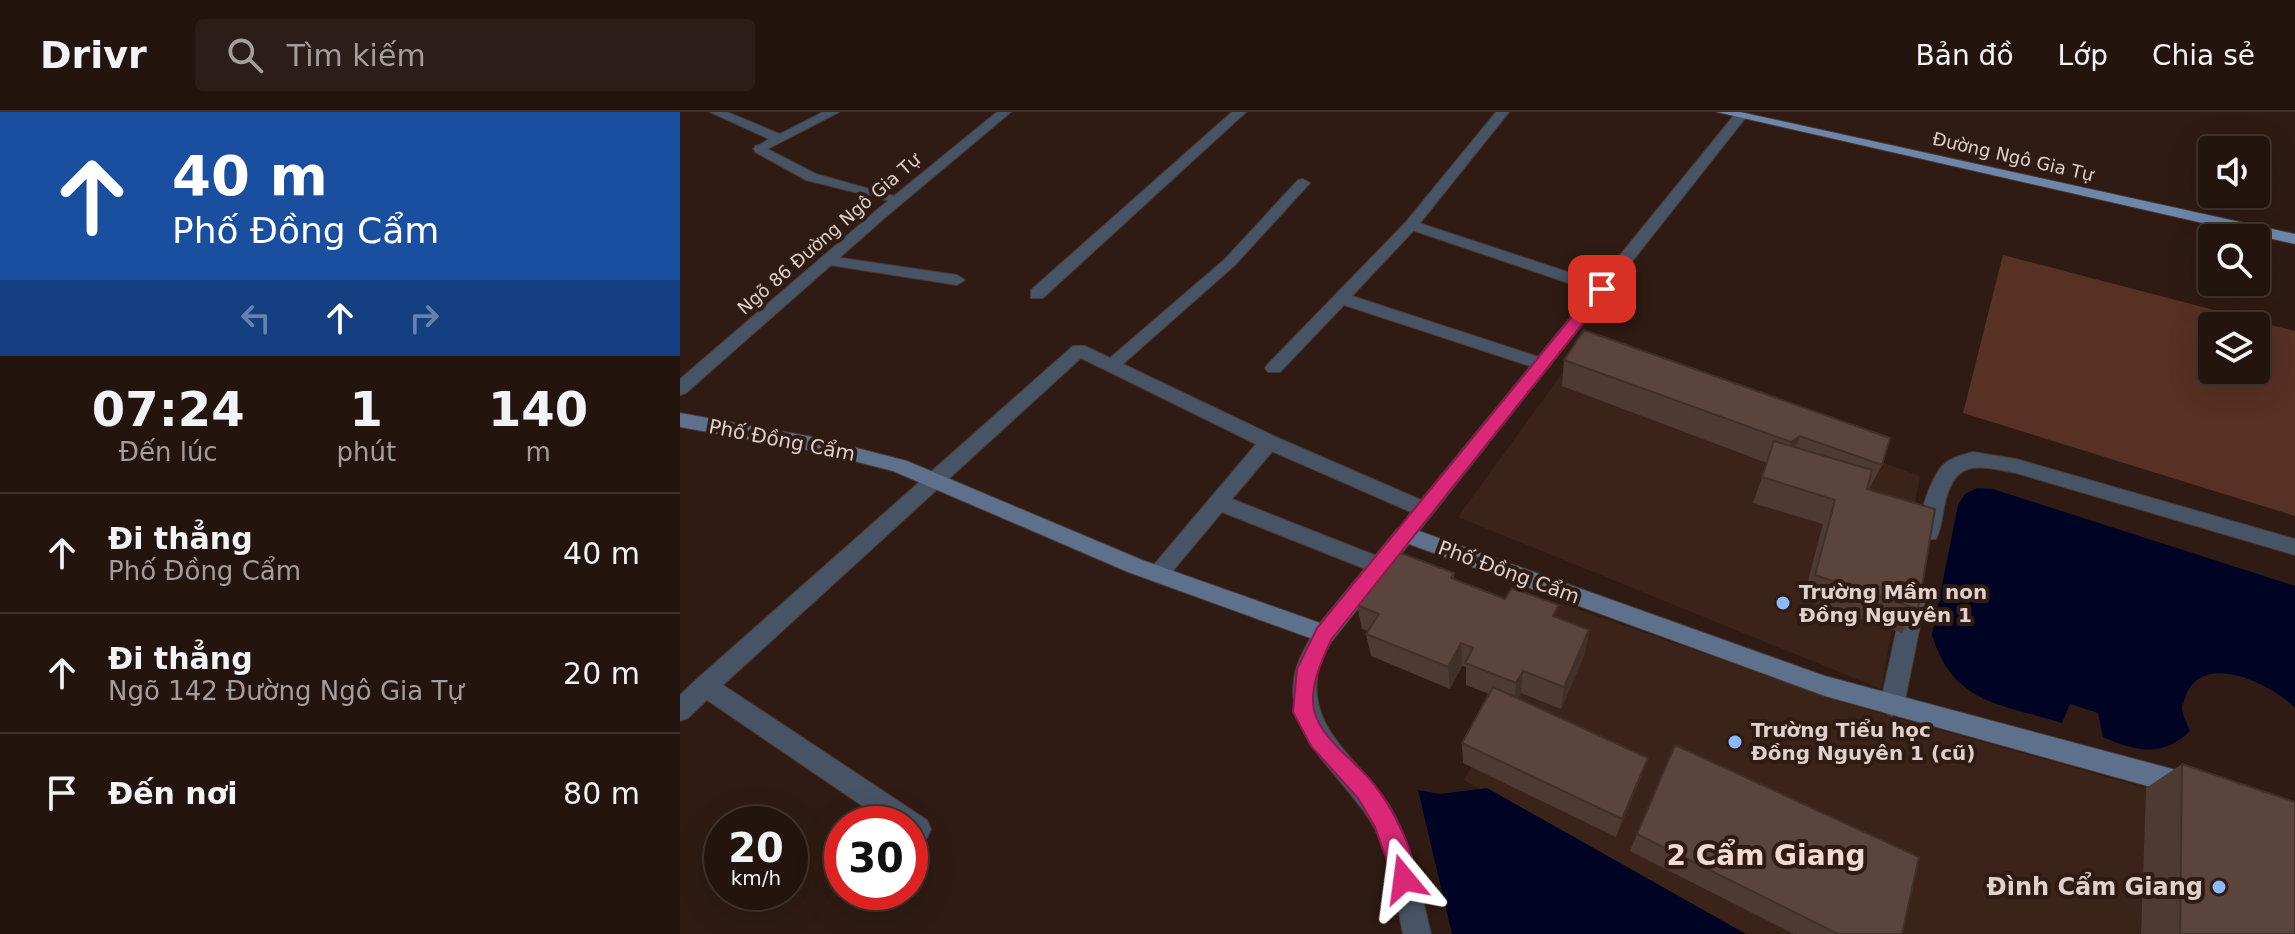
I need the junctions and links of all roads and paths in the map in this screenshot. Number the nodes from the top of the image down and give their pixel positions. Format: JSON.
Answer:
{"nodes":[{"id":1,"x":716,"y":112,"type":"edge"},
{"id":2,"x":833,"y":112,"type":"edge"},
{"id":3,"x":1005,"y":112,"type":"edge"},
{"id":4,"x":1240,"y":112,"type":"edge"},
{"id":5,"x":1503,"y":112,"type":"edge"},
{"id":6,"x":1723,"y":112,"type":"edge"},
{"id":7,"x":1741,"y":116,"type":"junction"},
{"id":8,"x":778,"y":138,"type":"junction"},
{"id":9,"x":1303,"y":183,"type":"dead end"},
{"id":10,"x":898,"y":199,"type":"junction"},
{"id":11,"x":1411,"y":225,"type":"junction"},
{"id":12,"x":2295,"y":239,"type":"edge"},
{"id":13,"x":828,"y":261,"type":"junction"},
{"id":14,"x":957,"y":280,"type":"dead end"},
{"id":15,"x":1602,"y":289,"type":"junction"},
{"id":16,"x":1037,"y":294,"type":"dead end"},
{"id":17,"x":1341,"y":298,"type":"junction"},
{"id":18,"x":1542,"y":364,"type":"junction"},
{"id":19,"x":1112,"y":365,"type":"junction"},
{"id":20,"x":1274,"y":368,"type":"dead end"},
{"id":21,"x":680,"y":389,"type":"edge"},
{"id":22,"x":680,"y":420,"type":"edge"},
{"id":23,"x":1269,"y":442,"type":"junction"},
{"id":24,"x":935,"y":479,"type":"junction"},
{"id":25,"x":1218,"y":502,"type":"junction"},
{"id":26,"x":1426,"y":510,"type":"junction"},
{"id":27,"x":1405,"y":534,"type":"junction"},
{"id":28,"x":2295,"y":547,"type":"edge"},
{"id":29,"x":1380,"y":566,"type":"junction"},
{"id":30,"x":1159,"y":573,"type":"junction"},
{"id":31,"x":1324,"y":634,"type":"junction"},
{"id":32,"x":705,"y":686,"type":"junction"},
{"id":33,"x":1892,"y":705,"type":"junction"},
{"id":34,"x":680,"y":710,"type":"edge"},
{"id":35,"x":2205,"y":790,"type":"edge"},
{"id":36,"x":884,"y":806,"type":"edge"},
{"id":37,"x":1417,"y":934,"type":"edge"}],
"edges":[{"from":1,"to":8,"type":"street"},
{"from":2,"to":8,"type":"street"},
{"from":3,"to":10,"type":"street","name":"Ngõ 86 Đường Ngô Gia Tự"},
{"from":4,"to":16,"type":"street"},
{"from":5,"to":11,"type":"street"},
{"from":6,"to":7,"type":"main road","name":"Đường Ngô Gia Tự"},
{"from":7,"to":12,"type":"main road","name":"Đường Ngô Gia Tự"},
{"from":7,"to":15,"type":"street"},
{"from":8,"to":10,"type":"street"},
{"from":9,"to":19,"type":"street"},
{"from":10,"to":13,"type":"street","name":"Ngõ 86 Đường Ngô Gia Tự"},
{"from":11,"to":15,"type":"street"},
{"from":11,"to":17,"type":"street"},
{"from":13,"to":14,"type":"street"},
{"from":13,"to":21,"type":"street","name":"Ngõ 86 Đường Ngô Gia Tự"},
{"from":15,"to":18,"type":"street"},
{"from":17,"to":18,"type":"street"},
{"from":17,"to":20,"type":"street"},
{"from":18,"to":26,"type":"street"},
{"from":19,"to":23,"type":"street"},
{"from":19,"to":24,"type":"street"},
{"from":22,"to":24,"type":"street","name":"Phố Đồng Cẩm"},
{"from":23,"to":25,"type":"street"},
{"from":23,"to":26,"type":"street"},
{"from":24,"to":30,"type":"street","name":"Phố Đồng Cẩm"},
{"from":24,"to":32,"type":"street"},
{"from":25,"to":29,"type":"street"},
{"from":25,"to":30,"type":"street"},
{"from":26,"to":27,"type":"street"},
{"from":27,"to":29,"type":"street"},
{"from":27,"to":33,"type":"street","name":"Phố Đồng Cẩm"},
{"from":28,"to":33,"type":"street"},
{"from":29,"to":31,"type":"street"},
{"from":30,"to":31,"type":"street","name":"Phố Đồng Cẩm"},
{"from":31,"to":37,"type":"street"},
{"from":32,"to":34,"type":"street"},
{"from":32,"to":36,"type":"street"},
{"from":33,"to":35,"type":"street","name":"Phố Đồng Cẩm"}]}
